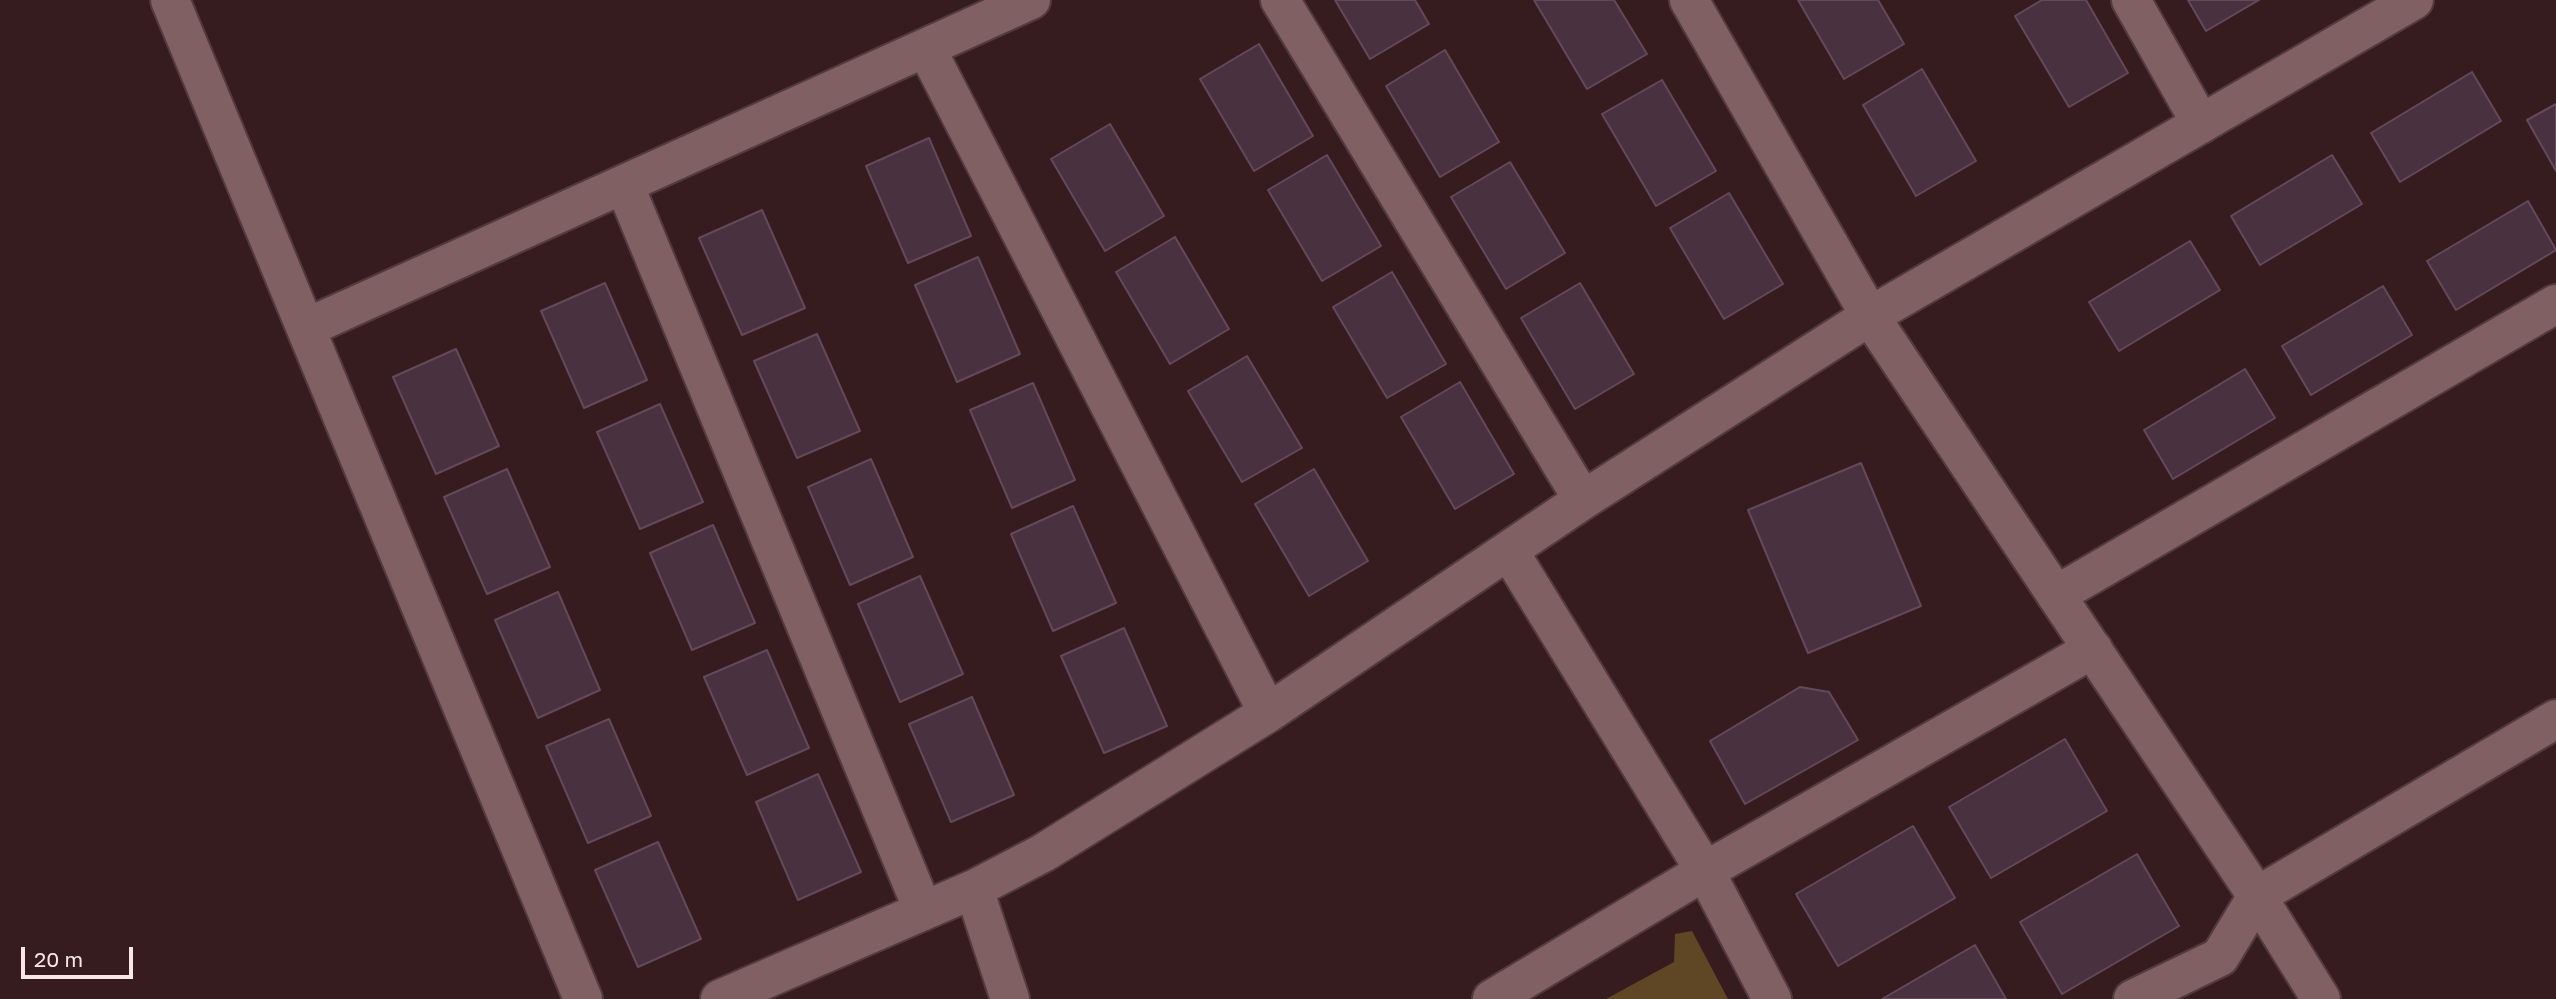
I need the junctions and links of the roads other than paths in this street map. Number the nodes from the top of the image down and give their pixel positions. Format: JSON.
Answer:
{"nodes":[{"id":1,"x":170,"y":0,"type":"edge"},
{"id":2,"x":1031,"y":0,"type":"edge"},
{"id":3,"x":1280,"y":0,"type":"edge"},
{"id":4,"x":1689,"y":0,"type":"edge"},
{"id":5,"x":2131,"y":0,"type":"edge"},
{"id":6,"x":2414,"y":0,"type":"edge"},
{"id":7,"x":926,"y":48,"type":"junction"},
{"id":8,"x":2201,"y":124,"type":"junction"},
{"id":9,"x":624,"y":184,"type":"junction"},
{"id":10,"x":2556,"y":304,"type":"edge"},
{"id":11,"x":1870,"y":316,"type":"junction"},
{"id":12,"x":308,"y":327,"type":"junction"},
{"id":13,"x":1583,"y":500,"type":"junction"},
{"id":14,"x":1509,"y":551,"type":"junction"},
{"id":15,"x":2056,"y":595,"type":"junction"},
{"id":16,"x":2093,"y":649,"type":"junction"},
{"id":17,"x":1268,"y":713,"type":"junction"},
{"id":18,"x":2556,"y":719,"type":"edge"},
{"id":19,"x":1705,"y":871,"type":"junction"},
{"id":20,"x":974,"y":889,"type":"junction"},
{"id":21,"x":2258,"y":896,"type":"junction"},
{"id":22,"x":923,"y":910,"type":"junction"},
{"id":23,"x":583,"y":999,"type":"edge"},
{"id":24,"x":720,"y":999,"type":"edge"},
{"id":25,"x":1010,"y":999,"type":"edge"},
{"id":26,"x":1492,"y":999,"type":"edge"},
{"id":27,"x":1772,"y":999,"type":"edge"},
{"id":28,"x":2133,"y":999,"type":"edge"},
{"id":29,"x":2321,"y":999,"type":"edge"}],
"edges":[{"from":1,"to":12,"type":"street"},
{"from":2,"to":7,"type":"street"},
{"from":3,"to":13,"type":"street"},
{"from":4,"to":11,"type":"street"},
{"from":5,"to":8,"type":"street"},
{"from":6,"to":8,"type":"street"},
{"from":7,"to":9,"type":"street"},
{"from":7,"to":17,"type":"street"},
{"from":8,"to":11,"type":"street"},
{"from":9,"to":12,"type":"street"},
{"from":9,"to":22,"type":"street"},
{"from":10,"to":15,"type":"street"},
{"from":11,"to":13,"type":"street"},
{"from":11,"to":15,"type":"street"},
{"from":12,"to":23,"type":"street"},
{"from":13,"to":14,"type":"street"},
{"from":14,"to":17,"type":"street"},
{"from":14,"to":19,"type":"street"},
{"from":15,"to":16,"type":"street"},
{"from":16,"to":19,"type":"street"},
{"from":16,"to":21,"type":"street"},
{"from":17,"to":20,"type":"street"},
{"from":18,"to":21,"type":"street"},
{"from":19,"to":26,"type":"street"},
{"from":19,"to":27,"type":"street"},
{"from":20,"to":22,"type":"street"},
{"from":20,"to":25,"type":"street"},
{"from":21,"to":28,"type":"street"},
{"from":21,"to":29,"type":"street"},
{"from":22,"to":24,"type":"street"}]}
